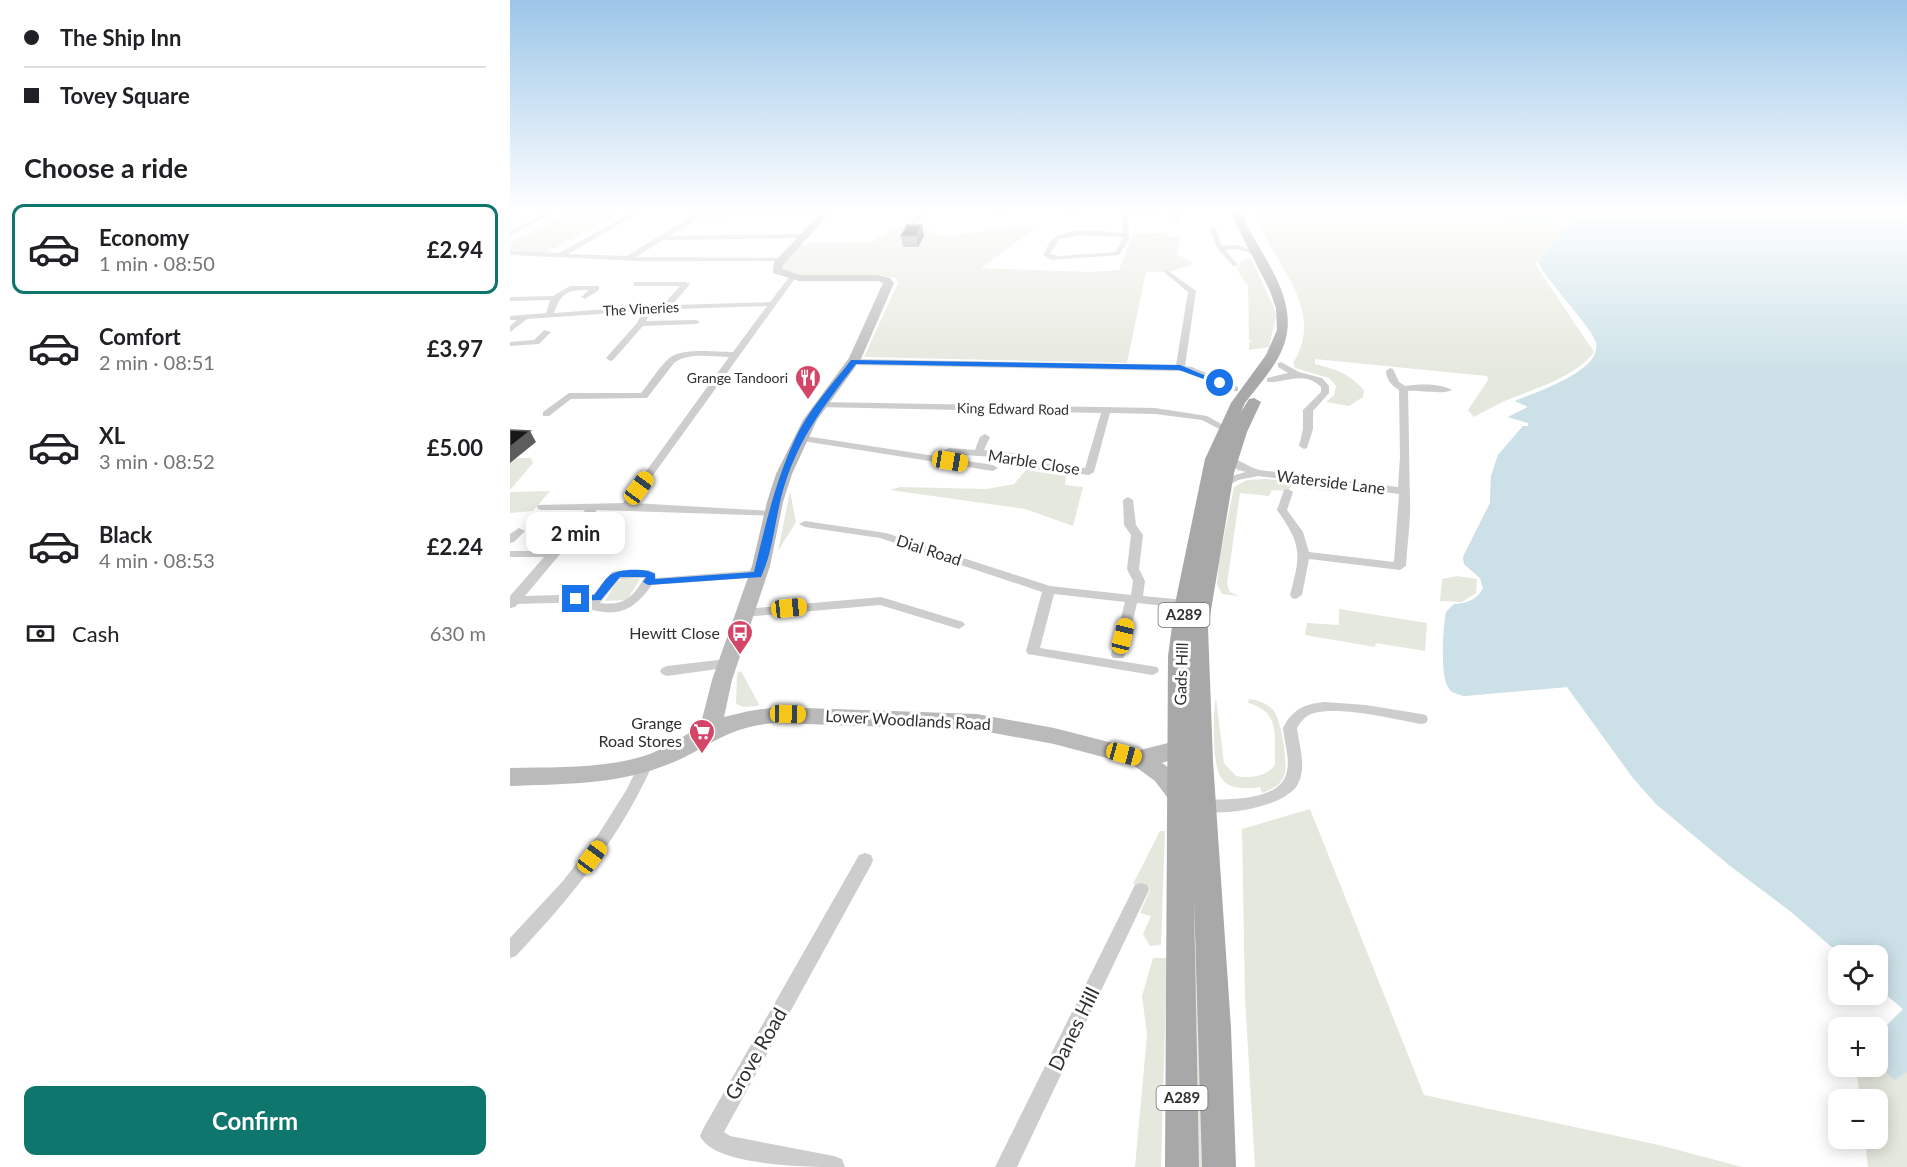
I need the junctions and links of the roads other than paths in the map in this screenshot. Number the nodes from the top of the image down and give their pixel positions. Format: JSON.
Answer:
{"nodes":[{"id":1,"x":777,"y":266,"type":"edge"},
{"id":2,"x":1262,"y":266,"type":"edge"},
{"id":3,"x":1273,"y":266,"type":"edge"},
{"id":4,"x":1167,"y":272,"type":"dead end"},
{"id":5,"x":792,"y":277,"type":"junction"},
{"id":6,"x":637,"y":284,"type":"dead end"},
{"id":7,"x":585,"y":297,"type":"dead end"},
{"id":8,"x":555,"y":298,"type":"junction"},
{"id":9,"x":510,"y":299,"type":"edge"},
{"id":10,"x":772,"y":304,"type":"junction"},
{"id":11,"x":666,"y":307,"type":"junction"},
{"id":12,"x":648,"y":308,"type":"junction"},
{"id":13,"x":1295,"y":314,"type":"dead end"},
{"id":14,"x":549,"y":315,"type":"junction"},
{"id":15,"x":525,"y":317,"type":"junction"},
{"id":16,"x":510,"y":318,"type":"edge"},
{"id":17,"x":696,"y":322,"type":"dead end"},
{"id":18,"x":641,"y":324,"type":"junction"},
{"id":19,"x":510,"y":330,"type":"edge"},
{"id":20,"x":547,"y":332,"type":"dead end"},
{"id":21,"x":510,"y":344,"type":"edge"},
{"id":22,"x":735,"y":355,"type":"junction"},
{"id":23,"x":610,"y":358,"type":"dead end"},
{"id":24,"x":1285,"y":359,"type":"joint"},
{"id":25,"x":854,"y":362,"type":"junction"},
{"id":26,"x":1180,"y":368,"type":"junction"},
{"id":27,"x":1390,"y":371,"type":"dead end"},
{"id":28,"x":1296,"y":374,"type":"junction"},
{"id":29,"x":1270,"y":380,"type":"junction"},
{"id":30,"x":1403,"y":389,"type":"junction"},
{"id":31,"x":1235,"y":390,"type":"dead end"},
{"id":32,"x":1448,"y":390,"type":"dead end"},
{"id":33,"x":821,"y":405,"type":"junction"},
{"id":34,"x":1106,"y":410,"type":"junction"},
{"id":35,"x":546,"y":414,"type":"dead end"},
{"id":36,"x":1204,"y":418,"type":"junction"},
{"id":37,"x":1228,"y":422,"type":"junction"},
{"id":38,"x":985,"y":437,"type":"dead end"},
{"id":39,"x":799,"y":438,"type":"junction"},
{"id":40,"x":1304,"y":446,"type":"dead end"},
{"id":41,"x":949,"y":451,"type":"dead end"},
{"id":42,"x":978,"y":454,"type":"junction"},
{"id":43,"x":1230,"y":460,"type":"junction"},
{"id":44,"x":993,"y":468,"type":"dead end"},
{"id":45,"x":1258,"y":473,"type":"junction"},
{"id":46,"x":1224,"y":485,"type":"junction"},
{"id":47,"x":1404,"y":491,"type":"junction"},
{"id":48,"x":1288,"y":492,"type":"dead end"},
{"id":49,"x":1128,"y":500,"type":"dead end"},
{"id":50,"x":626,"y":506,"type":"junction"},
{"id":51,"x":542,"y":507,"type":"dead end"},
{"id":52,"x":593,"y":507,"type":"junction"},
{"id":53,"x":772,"y":514,"type":"junction"},
{"id":54,"x":805,"y":524,"type":"dead end"},
{"id":55,"x":519,"y":531,"type":"dead end"},
{"id":56,"x":510,"y":540,"type":"edge"},
{"id":57,"x":510,"y":554,"type":"edge"},
{"id":58,"x":553,"y":554,"type":"junction"},
{"id":59,"x":1306,"y":555,"type":"junction"},
{"id":60,"x":758,"y":574,"type":"junction"},
{"id":61,"x":648,"y":582,"type":"junction"},
{"id":62,"x":1049,"y":590,"type":"junction"},
{"id":63,"x":1296,"y":595,"type":"dead end"},
{"id":64,"x":597,"y":598,"type":"junction"},
{"id":65,"x":1135,"y":599,"type":"junction"},
{"id":66,"x":511,"y":602,"type":"edge"},
{"id":67,"x":1185,"y":604,"type":"junction"},
{"id":68,"x":744,"y":613,"type":"junction"},
{"id":69,"x":959,"y":625,"type":"dead end"},
{"id":70,"x":1118,"y":655,"type":"dead end"},
{"id":71,"x":726,"y":664,"type":"junction"},
{"id":72,"x":1152,"y":670,"type":"dead end"},
{"id":73,"x":667,"y":671,"type":"dead end"},
{"id":74,"x":1421,"y":719,"type":"dead end"},
{"id":75,"x":710,"y":732,"type":"junction"},
{"id":76,"x":1180,"y":748,"type":"junction"},
{"id":77,"x":1140,"y":758,"type":"junction"},
{"id":78,"x":646,"y":764,"type":"junction"},
{"id":79,"x":510,"y":777,"type":"edge"},
{"id":80,"x":1192,"y":802,"type":"junction"},
{"id":81,"x":865,"y":860,"type":"dead end"},
{"id":82,"x":1141,"y":890,"type":"dead end"},
{"id":83,"x":510,"y":950,"type":"edge"},
{"id":84,"x":834,"y":1167,"type":"edge"},
{"id":85,"x":1006,"y":1167,"type":"edge"},
{"id":86,"x":1182,"y":1167,"type":"edge"},
{"id":87,"x":1219,"y":1167,"type":"edge"}],
"edges":[{"from":1,"to":5,"type":"street"},
{"from":2,"to":37,"type":"main road","name":"Gads Hill","number":"A289"},
{"from":3,"to":13,"type":"main road"},
{"from":4,"to":26,"type":"street"},
{"from":5,"to":10,"type":"street"},
{"from":5,"to":25,"type":"street"},
{"from":6,"to":11,"type":"street"},
{"from":7,"to":8,"type":"street"},
{"from":8,"to":9,"type":"street"},
{"from":8,"to":14,"type":"street"},
{"from":10,"to":11,"type":"street","name":"The Vineries"},
{"from":10,"to":22,"type":"street"},
{"from":11,"to":12,"type":"street","name":"The Vineries"},
{"from":12,"to":14,"type":"street","name":"The Vineries"},
{"from":12,"to":18,"type":"street"},
{"from":14,"to":15,"type":"street","name":"The Vineries"},
{"from":15,"to":16,"type":"street","name":"The Vineries"},
{"from":15,"to":19,"type":"street"},
{"from":17,"to":18,"type":"street"},
{"from":18,"to":23,"type":"street"},
{"from":20,"to":21,"type":"street"},
{"from":22,"to":35,"type":"street"},
{"from":22,"to":50,"type":"street"},
{"from":24,"to":28,"type":"street"},
{"from":24,"to":29,"type":"main road","name":"Gads Hill","number":"A289"},
{"from":25,"to":26,"type":"street"},
{"from":25,"to":33,"type":"street"},
{"from":26,"to":31,"type":"street"},
{"from":27,"to":30,"type":"street"},
{"from":28,"to":29,"type":"street"},
{"from":28,"to":40,"type":"street"},
{"from":29,"to":43,"type":"main road","name":"Gads Hill","number":"A289"},
{"from":30,"to":32,"type":"street"},
{"from":30,"to":47,"type":"street","name":"Waterside Lane"},
{"from":33,"to":34,"type":"street","name":"King Edward Road"},
{"from":33,"to":39,"type":"street"},
{"from":34,"to":36,"type":"street","name":"King Edward Road"},
{"from":34,"to":42,"type":"street","name":"Marble Close"},
{"from":36,"to":37,"type":"street","name":"King Edward Road"},
{"from":36,"to":37,"type":"street","name":"King Edward Road"},
{"from":37,"to":67,"type":"main road","name":"Gads Hill","number":"A289"},
{"from":38,"to":42,"type":"street","name":"Marble Close"},
{"from":39,"to":44,"type":"street"},
{"from":39,"to":53,"type":"street"},
{"from":41,"to":42,"type":"street","name":"Marble Close"},
{"from":43,"to":45,"type":"street","name":"Waterside Lane"},
{"from":43,"to":46,"type":"main road","name":"Gads Hill","number":"A289"},
{"from":45,"to":46,"type":"street","name":"Waterside Lane"},
{"from":45,"to":47,"type":"street","name":"Waterside Lane"},
{"from":46,"to":80,"type":"main road","name":"Gads Hill","number":"A289"},
{"from":47,"to":59,"type":"street","name":"Waterside Lane"},
{"from":48,"to":59,"type":"street","name":"Waterside Lane"},
{"from":49,"to":65,"type":"street"},
{"from":50,"to":52,"type":"street"},
{"from":50,"to":53,"type":"street"},
{"from":51,"to":52,"type":"street"},
{"from":52,"to":58,"type":"street"},
{"from":53,"to":60,"type":"street"},
{"from":54,"to":62,"type":"street","name":"Dial Road"},
{"from":55,"to":56,"type":"street"},
{"from":57,"to":58,"type":"street"},
{"from":58,"to":66,"type":"street"},
{"from":59,"to":63,"type":"street"},
{"from":60,"to":61,"type":"street"},
{"from":60,"to":68,"type":"street"},
{"from":61,"to":64,"type":"street"},
{"from":61,"to":64,"type":"street"},
{"from":62,"to":65,"type":"street","name":"Dial Road"},
{"from":62,"to":72,"type":"street"},
{"from":64,"to":66,"type":"street"},
{"from":65,"to":67,"type":"street","name":"Dial Road"},
{"from":65,"to":70,"type":"street"},
{"from":67,"to":76,"type":"main road","name":"Gads Hill","number":"A289"},
{"from":68,"to":69,"type":"street"},
{"from":68,"to":71,"type":"street"},
{"from":71,"to":73,"type":"street"},
{"from":71,"to":75,"type":"street"},
{"from":74,"to":80,"type":"street"},
{"from":75,"to":77,"type":"street","name":"Lower Woodlands Road"},
{"from":75,"to":78,"type":"street","name":"Lower Woodlands Road"},
{"from":76,"to":77,"type":"street","name":"Lower Woodlands Road"},
{"from":76,"to":80,"type":"main road","name":"Gads Hill","number":"A289"},
{"from":77,"to":80,"type":"street","name":"Lower Woodlands Road"},
{"from":78,"to":79,"type":"street","name":"Lower Woodlands Road"},
{"from":78,"to":83,"type":"street"},
{"from":80,"to":86,"type":"main road","name":"Gads Hill","number":"A289"},
{"from":80,"to":87,"type":"main road","name":"Gads Hill","number":"A289"},
{"from":81,"to":84,"type":"street","name":"Grove Road"},
{"from":82,"to":85,"type":"street","name":"Danes Hill"}]}
